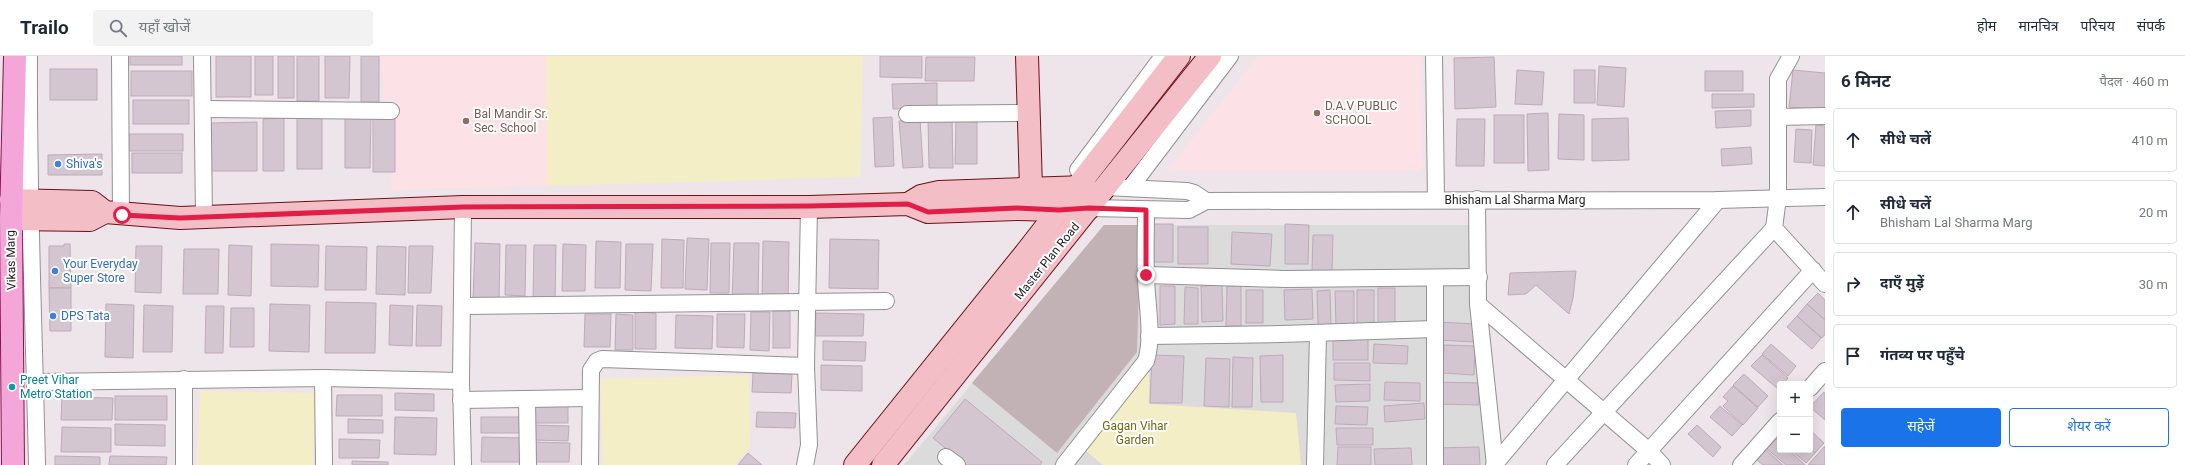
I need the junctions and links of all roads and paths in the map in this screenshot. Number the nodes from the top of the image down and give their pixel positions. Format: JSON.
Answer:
{"nodes":[{"id":1,"x":15,"y":56,"type":"edge"},
{"id":2,"x":29,"y":56,"type":"edge"},
{"id":3,"x":120,"y":56,"type":"edge"},
{"id":4,"x":202,"y":56,"type":"edge"},
{"id":5,"x":1027,"y":56,"type":"edge"},
{"id":6,"x":1164,"y":56,"type":"edge"},
{"id":7,"x":1179,"y":56,"type":"edge"},
{"id":8,"x":1210,"y":56,"type":"edge"},
{"id":9,"x":1230,"y":56,"type":"edge"},
{"id":10,"x":1434,"y":56,"type":"edge"},
{"id":11,"x":1791,"y":56,"type":"edge"},
{"id":12,"x":204,"y":109,"type":"junction"},
{"id":13,"x":391,"y":111,"type":"dead end"},
{"id":14,"x":1028,"y":113,"type":"junction"},
{"id":15,"x":908,"y":114,"type":"dead end"},
{"id":16,"x":1825,"y":116,"type":"edge"},
{"id":17,"x":1778,"y":117,"type":"junction"},
{"id":18,"x":1071,"y":187,"type":"junction"},
{"id":19,"x":1105,"y":187,"type":"junction"},
{"id":20,"x":1130,"y":188,"type":"junction"},
{"id":21,"x":1825,"y":197,"type":"edge"},
{"id":22,"x":1778,"y":198,"type":"junction"},
{"id":23,"x":1030,"y":199,"type":"junction"},
{"id":24,"x":1436,"y":199,"type":"junction"},
{"id":25,"x":1477,"y":199,"type":"junction"},
{"id":26,"x":1718,"y":200,"type":"junction"},
{"id":27,"x":1206,"y":201,"type":"junction"},
{"id":28,"x":809,"y":206,"type":"junction"},
{"id":29,"x":463,"y":207,"type":"junction"},
{"id":30,"x":1089,"y":208,"type":"junction"},
{"id":31,"x":21,"y":210,"type":"junction"},
{"id":32,"x":1059,"y":210,"type":"junction"},
{"id":33,"x":1146,"y":210,"type":"junction"},
{"id":34,"x":113,"y":214,"type":"junction"},
{"id":35,"x":204,"y":217,"type":"junction"},
{"id":36,"x":1774,"y":228,"type":"junction"},
{"id":37,"x":1028,"y":250,"type":"junction"},
{"id":38,"x":1813,"y":270,"type":"junction"},
{"id":39,"x":1146,"y":275,"type":"junction"},
{"id":40,"x":1479,"y":277,"type":"junction"},
{"id":41,"x":1435,"y":278,"type":"junction"},
{"id":42,"x":1825,"y":284,"type":"edge"},
{"id":43,"x":886,"y":301,"type":"dead end"},
{"id":44,"x":807,"y":302,"type":"junction"},
{"id":45,"x":1478,"y":304,"type":"junction"},
{"id":46,"x":462,"y":306,"type":"junction"},
{"id":47,"x":1435,"y":329,"type":"junction"},
{"id":48,"x":1318,"y":332,"type":"junction"},
{"id":49,"x":1149,"y":336,"type":"junction"},
{"id":50,"x":806,"y":366,"type":"junction"},
{"id":51,"x":1825,"y":371,"type":"edge"},
{"id":52,"x":324,"y":378,"type":"junction"},
{"id":53,"x":184,"y":379,"type":"junction"},
{"id":54,"x":1566,"y":379,"type":"junction"},
{"id":55,"x":461,"y":381,"type":"junction"},
{"id":56,"x":41,"y":382,"type":"dead end"},
{"id":57,"x":1813,"y":385,"type":"edge"},
{"id":58,"x":589,"y":398,"type":"junction"},
{"id":59,"x":527,"y":399,"type":"junction"},
{"id":60,"x":461,"y":400,"type":"junction"},
{"id":61,"x":1604,"y":414,"type":"junction"},
{"id":62,"x":1777,"y":424,"type":"edge"},
{"id":63,"x":1649,"y":451,"type":"junction"},
{"id":64,"x":14,"y":465,"type":"edge"},
{"id":65,"x":36,"y":465,"type":"edge"},
{"id":66,"x":184,"y":465,"type":"edge"},
{"id":67,"x":324,"y":465,"type":"edge"},
{"id":68,"x":464,"y":465,"type":"edge"},
{"id":69,"x":528,"y":465,"type":"edge"},
{"id":70,"x":590,"y":465,"type":"edge"},
{"id":71,"x":805,"y":465,"type":"edge"},
{"id":72,"x":855,"y":465,"type":"edge"},
{"id":73,"x":883,"y":465,"type":"edge"},
{"id":74,"x":1064,"y":465,"type":"edge"},
{"id":75,"x":1315,"y":465,"type":"edge"},
{"id":76,"x":1435,"y":465,"type":"edge"},
{"id":77,"x":1494,"y":465,"type":"edge"},
{"id":78,"x":1554,"y":465,"type":"edge"},
{"id":79,"x":1636,"y":465,"type":"edge"},
{"id":80,"x":1662,"y":465,"type":"edge"},
{"id":81,"x":1741,"y":465,"type":"edge"}],
"edges":[{"from":1,"to":31,"type":"main road","name":"Vikas Marg"},
{"from":2,"to":31,"type":"street"},
{"from":3,"to":34,"type":"street"},
{"from":4,"to":12,"type":"street"},
{"from":5,"to":14,"type":"street"},
{"from":6,"to":18,"type":"street"},
{"from":7,"to":18,"type":"street","name":"Master Plan Road"},
{"from":8,"to":19,"type":"street","name":"Master Plan Road"},
{"from":9,"to":20,"type":"street"},
{"from":10,"to":24,"type":"street"},
{"from":11,"to":17,"type":"street"},
{"from":12,"to":13,"type":"street"},
{"from":12,"to":35,"type":"street"},
{"from":14,"to":15,"type":"street"},
{"from":14,"to":23,"type":"street"},
{"from":16,"to":17,"type":"street"},
{"from":17,"to":22,"type":"street"},
{"from":18,"to":19,"type":"street"},
{"from":18,"to":23,"type":"street"},
{"from":18,"to":32,"type":"street","name":"Master Plan Road"},
{"from":19,"to":20,"type":"street"},
{"from":19,"to":30,"type":"street","name":"Master Plan Road"},
{"from":20,"to":27,"type":"street"},
{"from":21,"to":22,"type":"street","name":"Bhisham Lal Sharma Marg"},
{"from":22,"to":26,"type":"street","name":"Bhisham Lal Sharma Marg"},
{"from":22,"to":36,"type":"street"},
{"from":23,"to":28,"type":"street"},
{"from":23,"to":32,"type":"street"},
{"from":23,"to":37,"type":"street"},
{"from":24,"to":25,"type":"street","name":"Bhisham Lal Sharma Marg"},
{"from":24,"to":27,"type":"street","name":"Bhisham Lal Sharma Marg"},
{"from":25,"to":26,"type":"street","name":"Bhisham Lal Sharma Marg"},
{"from":25,"to":40,"type":"street"},
{"from":26,"to":54,"type":"street"},
{"from":27,"to":33,"type":"street","name":"Bhisham Lal Sharma Marg"},
{"from":28,"to":29,"type":"street"},
{"from":28,"to":44,"type":"street"},
{"from":29,"to":35,"type":"street"},
{"from":29,"to":46,"type":"street"},
{"from":30,"to":32,"type":"street"},
{"from":30,"to":33,"type":"street","name":"Bhisham Lal Sharma Marg"},
{"from":30,"to":73,"type":"street","name":"Master Plan Road"},
{"from":31,"to":34,"type":"street"},
{"from":31,"to":64,"type":"main road","name":"Vikas Marg"},
{"from":31,"to":65,"type":"street"},
{"from":32,"to":37,"type":"street","name":"Master Plan Road"},
{"from":33,"to":39,"type":"street"},
{"from":34,"to":35,"type":"street"},
{"from":36,"to":38,"type":"street"},
{"from":36,"to":61,"type":"street"},
{"from":37,"to":72,"type":"street","name":"Master Plan Road"},
{"from":38,"to":42,"type":"street"},
{"from":38,"to":63,"type":"street"},
{"from":39,"to":41,"type":"street"},
{"from":39,"to":49,"type":"street"},
{"from":40,"to":41,"type":"street"},
{"from":40,"to":45,"type":"street"},
{"from":41,"to":47,"type":"street"},
{"from":43,"to":44,"type":"street"},
{"from":44,"to":46,"type":"street"},
{"from":44,"to":50,"type":"street"},
{"from":45,"to":54,"type":"street"},
{"from":45,"to":77,"type":"street"},
{"from":46,"to":55,"type":"street"},
{"from":47,"to":48,"type":"street"},
{"from":47,"to":76,"type":"street"},
{"from":48,"to":49,"type":"street"},
{"from":48,"to":75,"type":"street"},
{"from":49,"to":74,"type":"street"},
{"from":50,"to":58,"type":"street"},
{"from":50,"to":71,"type":"street"},
{"from":51,"to":57,"type":"street"},
{"from":52,"to":53,"type":"street"},
{"from":52,"to":55,"type":"street"},
{"from":52,"to":67,"type":"street"},
{"from":53,"to":56,"type":"street"},
{"from":53,"to":66,"type":"street"},
{"from":54,"to":61,"type":"street"},
{"from":54,"to":77,"type":"street"},
{"from":55,"to":60,"type":"street"},
{"from":58,"to":59,"type":"street"},
{"from":58,"to":70,"type":"street"},
{"from":59,"to":60,"type":"street"},
{"from":59,"to":69,"type":"street"},
{"from":60,"to":68,"type":"street"},
{"from":61,"to":63,"type":"street"},
{"from":61,"to":78,"type":"street"},
{"from":62,"to":81,"type":"street"},
{"from":63,"to":79,"type":"street"},
{"from":63,"to":80,"type":"street"}]}
